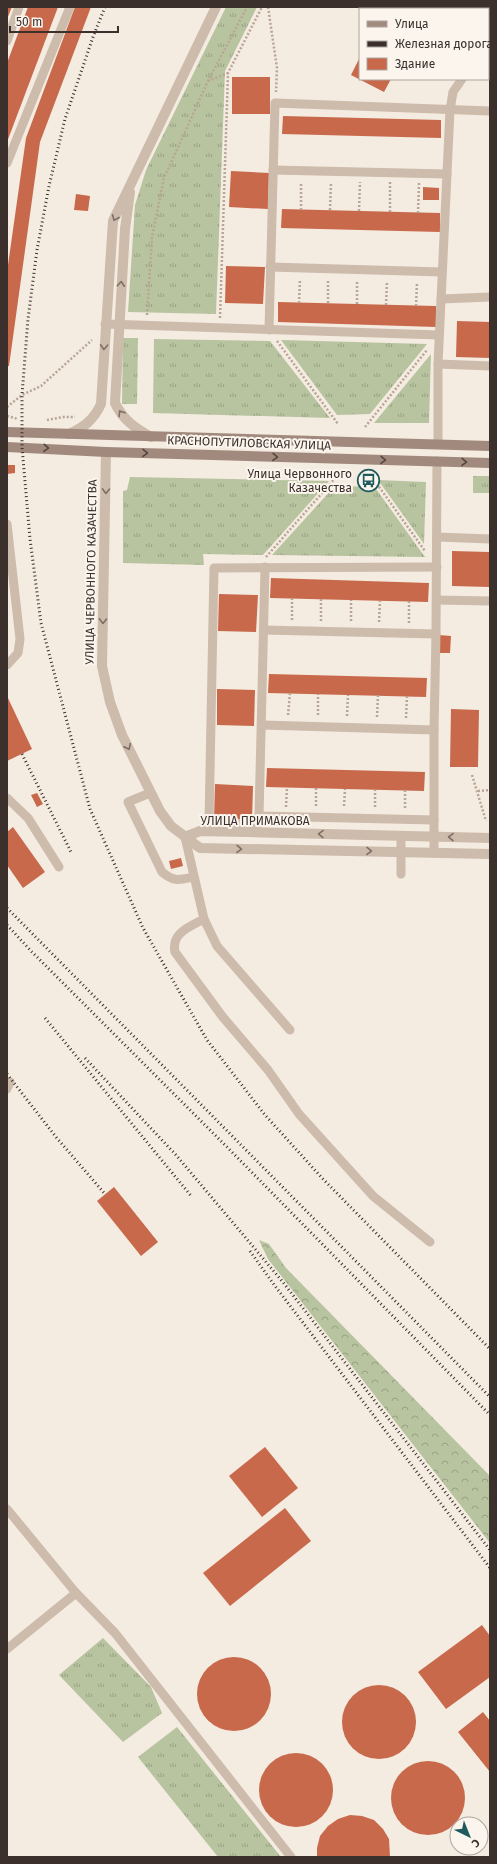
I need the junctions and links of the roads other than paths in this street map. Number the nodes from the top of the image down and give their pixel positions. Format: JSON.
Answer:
{"nodes":[{"id":1,"x":19,"y":7,"type":"edge"},
{"id":2,"x":70,"y":7,"type":"edge"},
{"id":3,"x":216,"y":7,"type":"edge"},
{"id":4,"x":7,"y":41,"type":"edge"},
{"id":5,"x":461,"y":80,"type":"edge"},
{"id":6,"x":450,"y":110,"type":"junction"},
{"id":7,"x":490,"y":111,"type":"edge"},
{"id":8,"x":7,"y":166,"type":"edge"},
{"id":9,"x":273,"y":170,"type":"junction"},
{"id":10,"x":447,"y":174,"type":"junction"},
{"id":11,"x":131,"y":182,"type":"junction"},
{"id":12,"x":270,"y":267,"type":"junction"},
{"id":13,"x":442,"y":272,"type":"junction"},
{"id":14,"x":490,"y":296,"type":"edge"},
{"id":15,"x":441,"y":299,"type":"junction"},
{"id":16,"x":105,"y":324,"type":"junction"},
{"id":17,"x":119,"y":324,"type":"junction"},
{"id":18,"x":268,"y":330,"type":"junction"},
{"id":19,"x":440,"y":335,"type":"junction"},
{"id":20,"x":438,"y":364,"type":"junction"},
{"id":21,"x":490,"y":366,"type":"edge"},
{"id":22,"x":7,"y":432,"type":"edge"},
{"id":23,"x":70,"y":434,"type":"junction"},
{"id":24,"x":151,"y":436,"type":"junction"},
{"id":25,"x":438,"y":444,"type":"junction"},
{"id":26,"x":490,"y":446,"type":"edge"},
{"id":27,"x":7,"y":447,"type":"edge"},
{"id":28,"x":106,"y":452,"type":"junction"},
{"id":29,"x":437,"y":461,"type":"junction"},
{"id":30,"x":490,"y":463,"type":"edge"},
{"id":31,"x":7,"y":524,"type":"edge"},
{"id":32,"x":437,"y":538,"type":"junction"},
{"id":33,"x":490,"y":539,"type":"edge"},
{"id":34,"x":266,"y":567,"type":"junction"},
{"id":35,"x":437,"y":567,"type":"junction"},
{"id":36,"x":436,"y":600,"type":"junction"},
{"id":37,"x":490,"y":601,"type":"edge"},
{"id":38,"x":264,"y":630,"type":"junction"},
{"id":39,"x":436,"y":634,"type":"junction"},
{"id":40,"x":7,"y":665,"type":"edge"},
{"id":41,"x":262,"y":725,"type":"junction"},
{"id":42,"x":434,"y":730,"type":"junction"},
{"id":43,"x":150,"y":792,"type":"junction"},
{"id":44,"x":7,"y":798,"type":"edge"},
{"id":45,"x":259,"y":816,"type":"junction"},
{"id":46,"x":434,"y":820,"type":"junction"},
{"id":47,"x":401,"y":836,"type":"junction"},
{"id":48,"x":434,"y":836,"type":"junction"},
{"id":49,"x":185,"y":838,"type":"junction"},
{"id":50,"x":490,"y":838,"type":"edge"},
{"id":51,"x":400,"y":852,"type":"junction"},
{"id":52,"x":434,"y":853,"type":"junction"},
{"id":53,"x":490,"y":854,"type":"edge"},
{"id":54,"x":59,"y":867,"type":"dead end"},
{"id":55,"x":401,"y":874,"type":"dead end"},
{"id":56,"x":193,"y":877,"type":"junction"},
{"id":57,"x":204,"y":919,"type":"junction"},
{"id":58,"x":290,"y":1030,"type":"dead end"},
{"id":59,"x":430,"y":1242,"type":"dead end"},
{"id":60,"x":7,"y":1509,"type":"edge"},
{"id":61,"x":76,"y":1594,"type":"junction"},
{"id":62,"x":7,"y":1649,"type":"edge"},
{"id":63,"x":291,"y":1857,"type":"edge"}],
"edges":[{"from":1,"to":4,"type":"lane"},
{"from":2,"to":8,"type":"lane"},
{"from":3,"to":11,"type":"street"},
{"from":5,"to":6,"type":"lane"},
{"from":6,"to":7,"type":"lane"},
{"from":6,"to":9,"type":"lane"},
{"from":6,"to":10,"type":"lane"},
{"from":9,"to":10,"type":"lane"},
{"from":9,"to":12,"type":"lane"},
{"from":10,"to":13,"type":"lane"},
{"from":11,"to":16,"type":"street","one_way":true},
{"from":17,"to":11,"type":"street","one_way":true},
{"from":12,"to":13,"type":"lane"},
{"from":12,"to":18,"type":"lane"},
{"from":13,"to":15,"type":"lane"},
{"from":14,"to":15,"type":"lane"},
{"from":15,"to":19,"type":"lane"},
{"from":16,"to":17,"type":"lane"},
{"from":16,"to":23,"type":"street","one_way":true},
{"from":17,"to":18,"type":"lane"},
{"from":24,"to":17,"type":"street","one_way":true},
{"from":18,"to":19,"type":"lane"},
{"from":19,"to":20,"type":"lane"},
{"from":20,"to":21,"type":"lane"},
{"from":20,"to":25,"type":"lane"},
{"from":22,"to":23,"type":"main road","name":"КРАСНОПУТИЛОВСКАЯ УЛИЦА"},
{"from":23,"to":24,"type":"main road","name":"КРАСНОПУТИЛОВСКАЯ УЛИЦА"},
{"from":24,"to":25,"type":"main road","name":"КРАСНОПУТИЛОВСКАЯ УЛИЦА"},
{"from":25,"to":26,"type":"main road","name":"КРАСНОПУТИЛОВСКАЯ УЛИЦА"},
{"from":27,"to":28,"type":"main road","name":"КРАСНОПУТИЛОВСКАЯ УЛИЦА","one_way":true},
{"from":28,"to":29,"type":"main road","name":"КРАСНОПУТИЛОВСКАЯ УЛИЦА","one_way":true},
{"from":28,"to":43,"type":"street","name":"УЛИЦА ЧЕРВОННОГО КАЗАЧЕСТВА","one_way":true},
{"from":29,"to":30,"type":"main road","name":"КРАСНОПУТИЛОВСКАЯ УЛИЦА","one_way":true},
{"from":29,"to":32,"type":"lane"},
{"from":31,"to":40,"type":"lane"},
{"from":32,"to":33,"type":"lane"},
{"from":32,"to":35,"type":"lane"},
{"from":34,"to":35,"type":"lane"},
{"from":34,"to":38,"type":"lane"},
{"from":34,"to":45,"type":"lane"},
{"from":35,"to":36,"type":"lane"},
{"from":36,"to":37,"type":"lane"},
{"from":36,"to":39,"type":"lane"},
{"from":38,"to":39,"type":"lane"},
{"from":38,"to":41,"type":"lane"},
{"from":39,"to":42,"type":"lane"},
{"from":41,"to":42,"type":"lane"},
{"from":41,"to":45,"type":"lane"},
{"from":42,"to":46,"type":"lane"},
{"from":43,"to":49,"type":"street","name":"УЛИЦА ЧЕРВОННОГО КАЗАЧЕСТВА"},
{"from":43,"to":56,"type":"lane"},
{"from":44,"to":54,"type":"lane"},
{"from":45,"to":46,"type":"lane"},
{"from":46,"to":48,"type":"lane"},
{"from":47,"to":48,"type":"street","name":"УЛИЦА ПРИМАКОВА"},
{"from":47,"to":49,"type":"street","name":"УЛИЦА ПРИМАКОВА","one_way":true},
{"from":47,"to":51,"type":"lane"},
{"from":50,"to":48,"type":"street","name":"УЛИЦА ПРИМАКОВА","one_way":true},
{"from":48,"to":52,"type":"lane"},
{"from":49,"to":51,"type":"street","name":"УЛИЦА ПРИМАКОВА","one_way":true},
{"from":49,"to":56,"type":"lane"},
{"from":51,"to":52,"type":"street","name":"УЛИЦА ПРИМАКОВА"},
{"from":51,"to":55,"type":"lane"},
{"from":52,"to":53,"type":"street","name":"УЛИЦА ПРИМАКОВА"},
{"from":56,"to":57,"type":"lane"},
{"from":57,"to":58,"type":"lane"},
{"from":57,"to":59,"type":"lane"},
{"from":60,"to":61,"type":"lane"},
{"from":61,"to":62,"type":"lane"},
{"from":61,"to":63,"type":"lane"}]}
